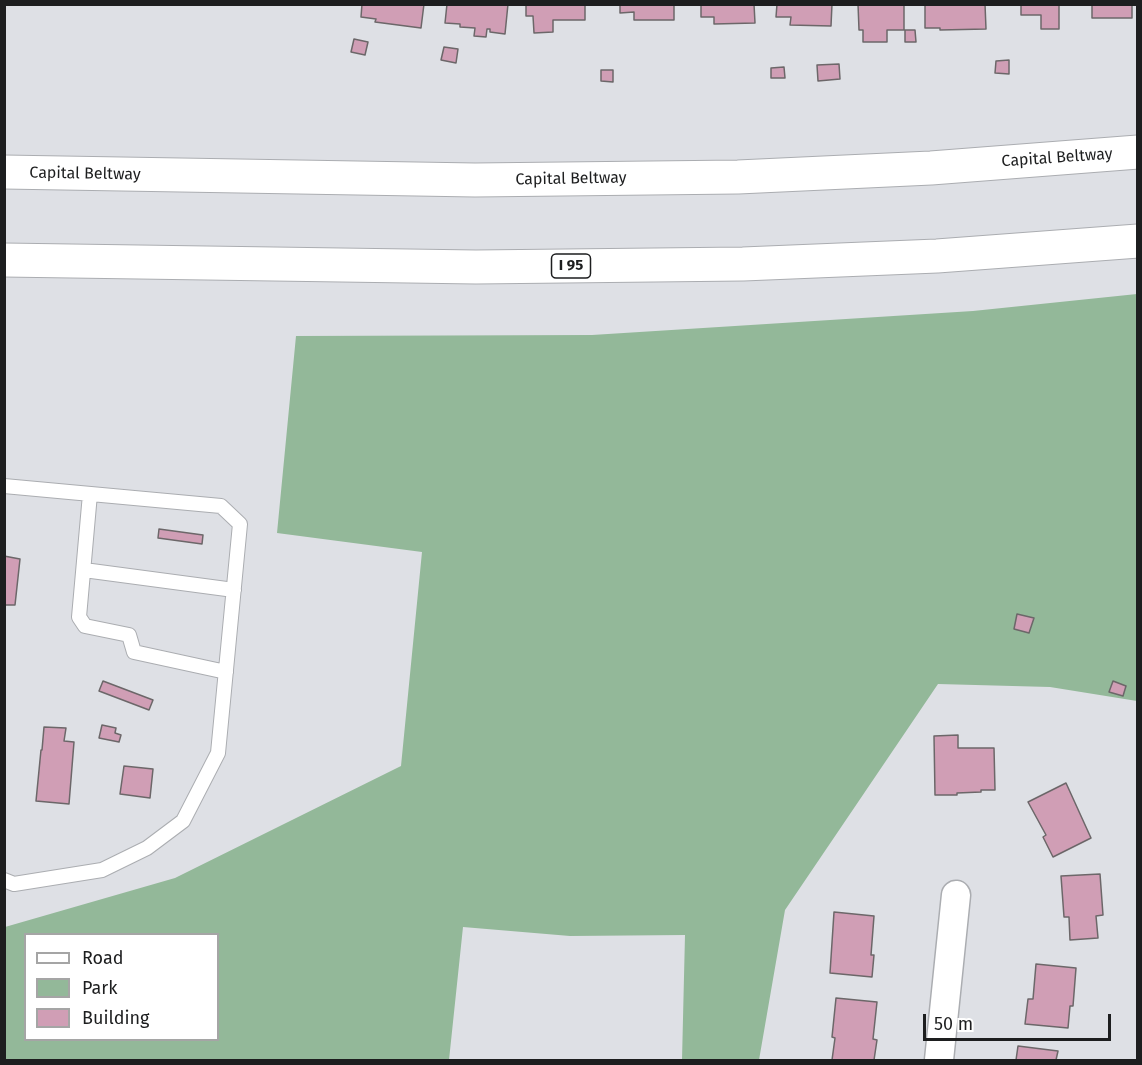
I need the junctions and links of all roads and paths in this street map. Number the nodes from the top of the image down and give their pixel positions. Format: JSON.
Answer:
{"nodes":[{"id":1,"x":1137,"y":152,"type":"edge"},
{"id":2,"x":4,"y":172,"type":"edge"},
{"id":3,"x":1137,"y":241,"type":"edge"},
{"id":4,"x":4,"y":260,"type":"edge"},
{"id":5,"x":4,"y":486,"type":"edge"},
{"id":6,"x":90,"y":494,"type":"junction"},
{"id":7,"x":84,"y":570,"type":"junction"},
{"id":8,"x":234,"y":590,"type":"junction"},
{"id":9,"x":226,"y":672,"type":"junction"},
{"id":10,"x":4,"y":880,"type":"edge"},
{"id":11,"x":956,"y":895,"type":"dead end"},
{"id":12,"x":939,"y":1060,"type":"edge"}],
"edges":[{"from":1,"to":2,"type":"highway","name":"Capital Beltway"},
{"from":3,"to":4,"type":"highway","number":"I 95"},
{"from":5,"to":6,"type":"lane"},
{"from":6,"to":7,"type":"lane"},
{"from":6,"to":8,"type":"lane"},
{"from":7,"to":8,"type":"lane"},
{"from":7,"to":9,"type":"lane"},
{"from":8,"to":9,"type":"lane"},
{"from":9,"to":10,"type":"lane"},
{"from":11,"to":12,"type":"street"}]}
